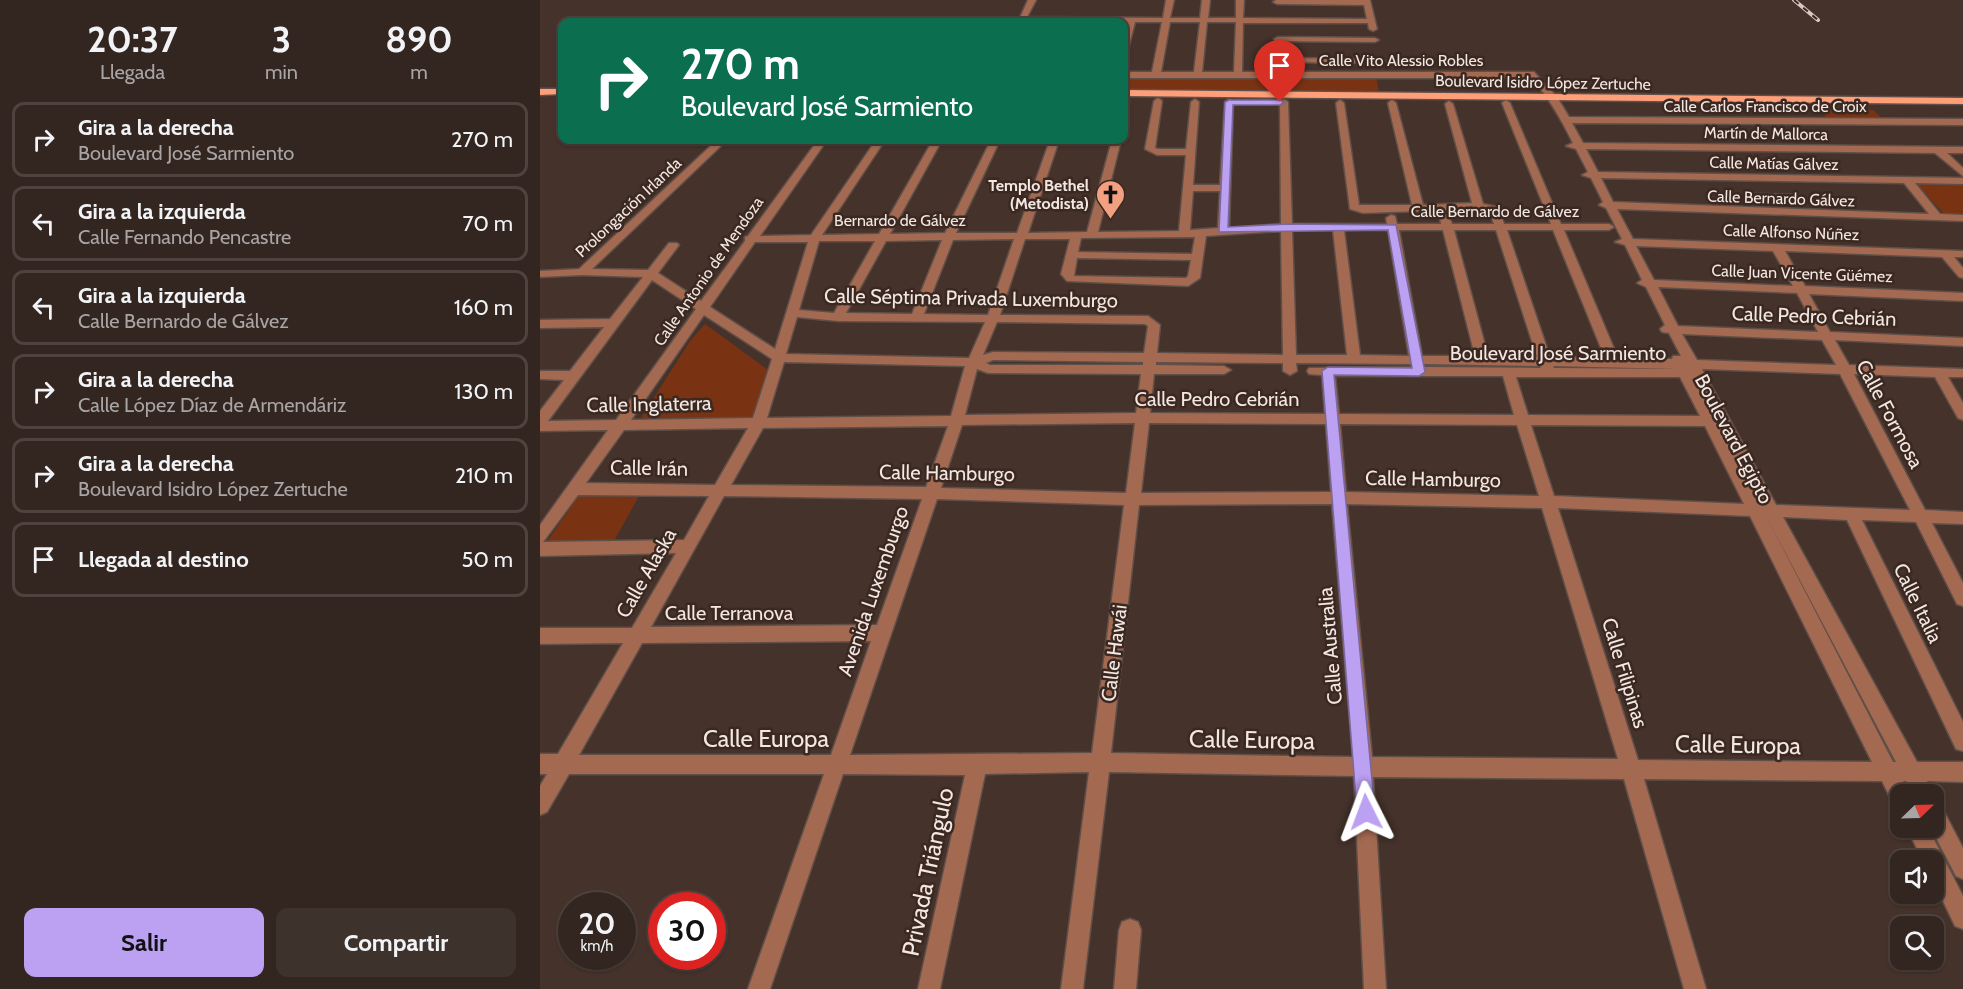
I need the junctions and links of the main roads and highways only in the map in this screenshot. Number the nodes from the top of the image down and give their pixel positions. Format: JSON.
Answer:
{"nodes":[{"id":1,"x":540,"y":92,"type":"edge"},
{"id":2,"x":558,"y":92,"type":"edge"},
{"id":3,"x":540,"y":98,"type":"edge"},
{"id":4,"x":558,"y":98,"type":"edge"},
{"id":5,"x":1549,"y":98,"type":"junction"},
{"id":6,"x":1390,"y":99,"type":"junction"},
{"id":7,"x":1963,"y":100,"type":"edge"},
{"id":8,"x":1128,"y":101,"type":"edge"},
{"id":9,"x":1128,"y":101,"type":"edge"},
{"id":10,"x":1963,"y":105,"type":"edge"}],
"edges":[{"from":1,"to":2,"type":"main road"},
{"from":3,"to":4,"type":"main road"},
{"from":5,"to":6,"type":"main road","name":"Boulevard Isidro López Zertuche"},
{"from":5,"to":6,"type":"main road","name":"Boulevard Isidro López Zertuche"},
{"from":5,"to":7,"type":"main road","name":"Boulevard Isidro López Zertuche"},
{"from":5,"to":10,"type":"main road","name":"Boulevard Isidro López Zertuche"},
{"from":6,"to":8,"type":"main road","name":"Boulevard Isidro López Zertuche"},
{"from":6,"to":9,"type":"main road","name":"Boulevard Isidro López Zertuche"}]}
